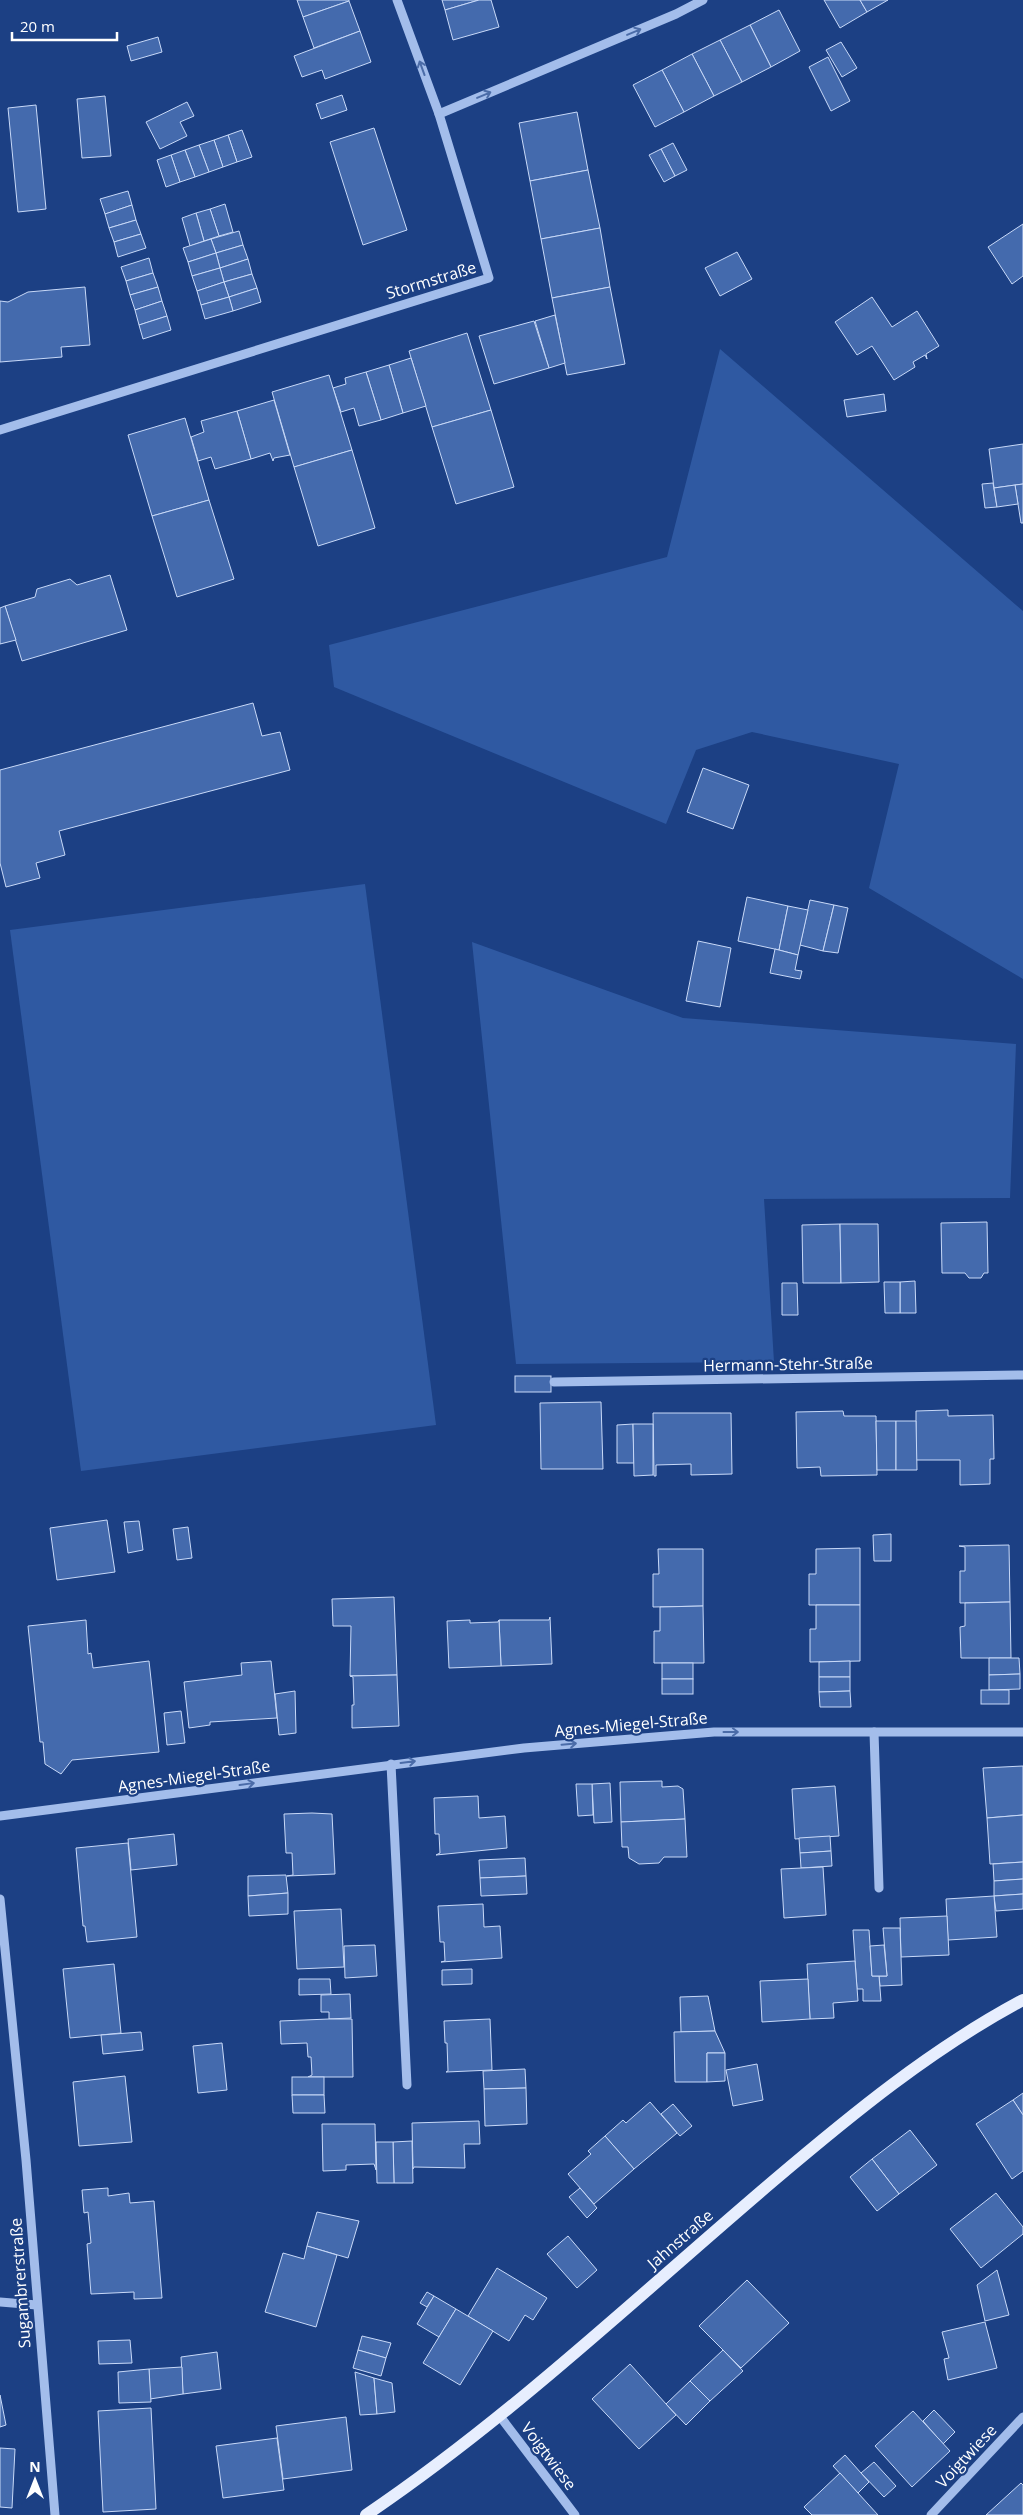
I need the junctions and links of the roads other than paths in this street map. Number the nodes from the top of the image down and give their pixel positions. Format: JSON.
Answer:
{"nodes":[{"id":1,"x":397,"y":0,"type":"edge"},
{"id":2,"x":703,"y":0,"type":"edge"},
{"id":3,"x":439,"y":114,"type":"junction"},
{"id":4,"x":0,"y":430,"type":"edge"},
{"id":5,"x":1023,"y":1376,"type":"edge"},
{"id":6,"x":554,"y":1382,"type":"dead end"},
{"id":7,"x":874,"y":1732,"type":"junction"},
{"id":8,"x":1023,"y":1732,"type":"edge"},
{"id":9,"x":391,"y":1764,"type":"junction"},
{"id":10,"x":0,"y":1816,"type":"edge"},
{"id":11,"x":879,"y":1888,"type":"dead end"},
{"id":12,"x":0,"y":1899,"type":"edge"},
{"id":13,"x":1023,"y":2000,"type":"edge"},
{"id":14,"x":407,"y":2085,"type":"dead end"},
{"id":15,"x":0,"y":2302,"type":"edge"},
{"id":16,"x":37,"y":2305,"type":"junction"},
{"id":17,"x":499,"y":2416,"type":"junction"},
{"id":18,"x":1023,"y":2417,"type":"edge"},
{"id":19,"x":55,"y":2515,"type":"edge"},
{"id":20,"x":366,"y":2515,"type":"edge"},
{"id":21,"x":575,"y":2515,"type":"edge"},
{"id":22,"x":930,"y":2515,"type":"edge"}],
"edges":[{"from":3,"to":1,"type":"street","one_way":true},
{"from":3,"to":2,"type":"street","one_way":true},
{"from":3,"to":4,"type":"street","name":"Stormstraße"},
{"from":5,"to":6,"type":"street","name":"Hermann-Stehr-Straße"},
{"from":7,"to":8,"type":"street","name":"Agnes-Miegel-Straße"},
{"from":9,"to":7,"type":"street","name":"Agnes-Miegel-Straße","one_way":true},
{"from":7,"to":11,"type":"street"},
{"from":10,"to":9,"type":"street","name":"Agnes-Miegel-Straße","one_way":true},
{"from":9,"to":14,"type":"street"},
{"from":12,"to":16,"type":"street","name":"Sugambrerstraße"},
{"from":13,"to":17,"type":"main road","name":"Jahnstraße"},
{"from":15,"to":16,"type":"street"},
{"from":16,"to":19,"type":"street","name":"Sugambrerstraße"},
{"from":17,"to":20,"type":"main road","name":"Jahnstraße"},
{"from":17,"to":21,"type":"street","name":"Voigtwiese"},
{"from":18,"to":22,"type":"street","name":"Voigtwiese"}]}
